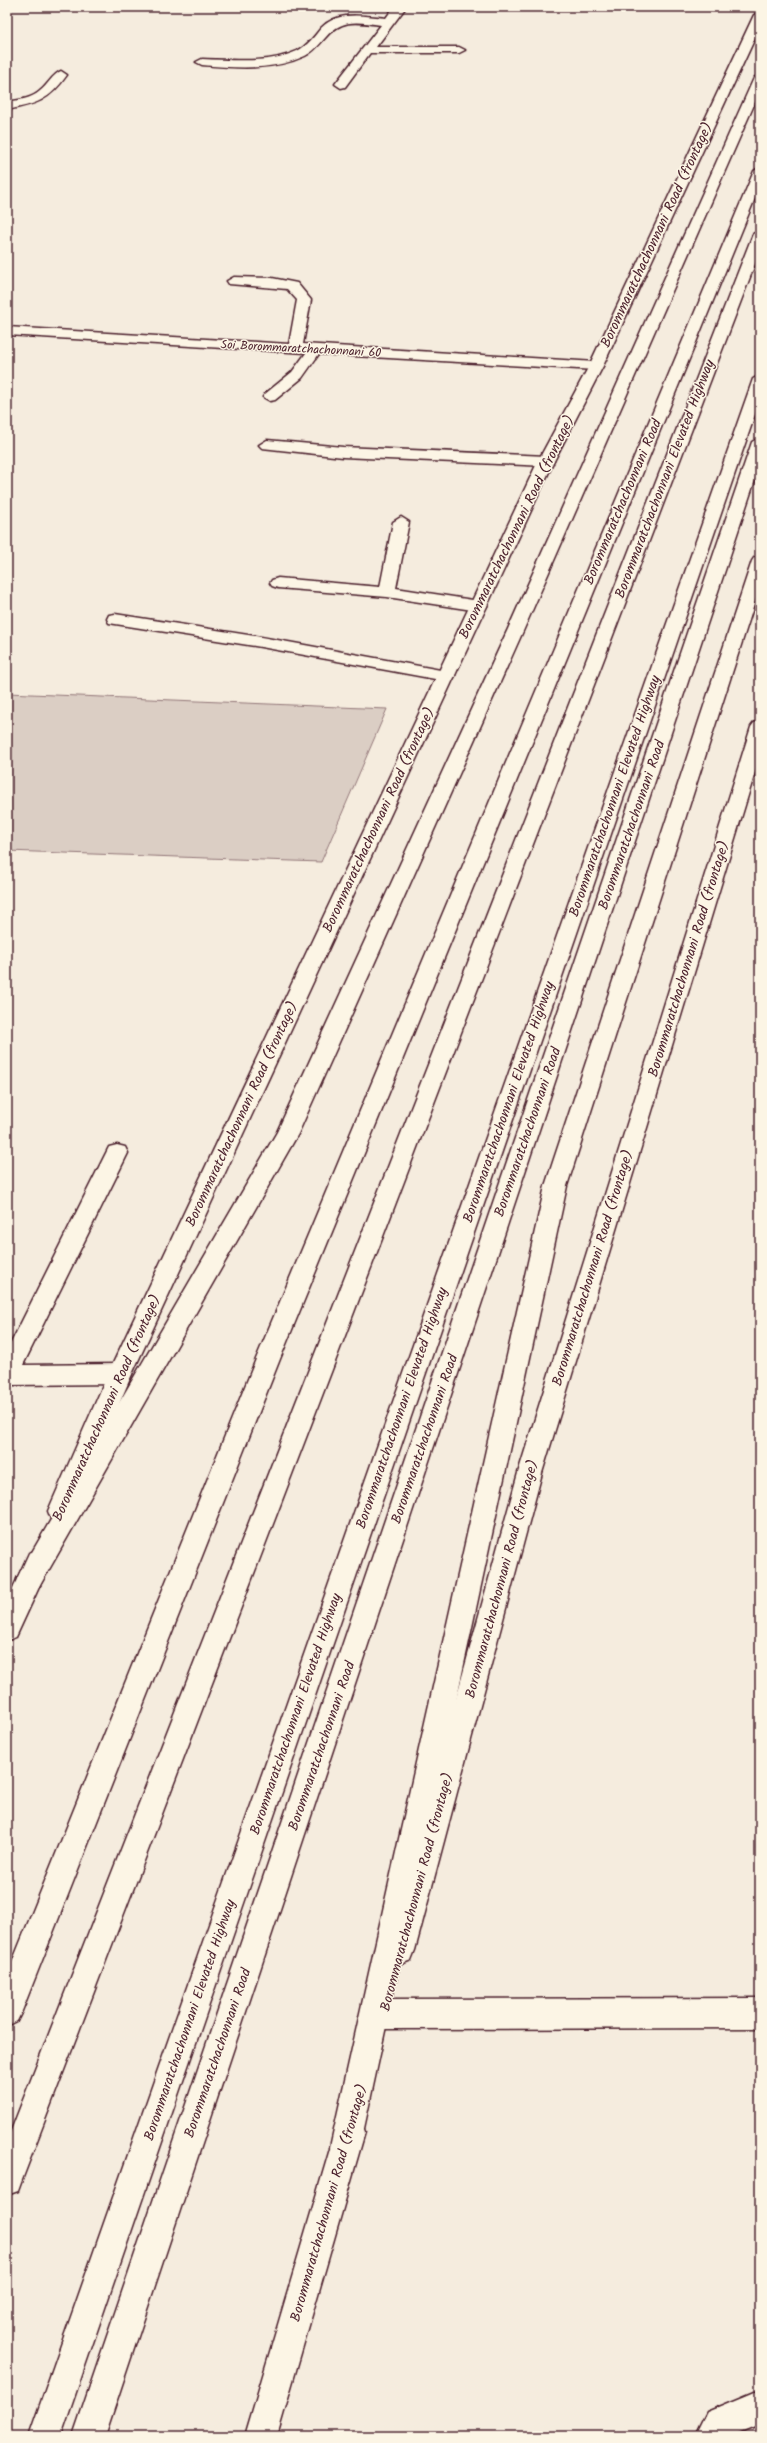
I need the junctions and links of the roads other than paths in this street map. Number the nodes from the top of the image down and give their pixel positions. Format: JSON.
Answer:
{"nodes":[{"id":1,"x":400,"y":7,"type":"edge"},
{"id":2,"x":760,"y":15,"type":"edge"},
{"id":3,"x":389,"y":22,"type":"junction"},
{"id":4,"x":367,"y":50,"type":"junction"},
{"id":5,"x":459,"y":50,"type":"dead end"},
{"id":6,"x":202,"y":62,"type":"dead end"},
{"id":7,"x":61,"y":75,"type":"dead end"},
{"id":8,"x":760,"y":78,"type":"edge"},
{"id":9,"x":341,"y":84,"type":"dead end"},
{"id":10,"x":7,"y":106,"type":"edge"},
{"id":11,"x":760,"y":171,"type":"edge"},
{"id":12,"x":760,"y":234,"type":"edge"},
{"id":13,"x":234,"y":281,"type":"dead end"},
{"id":14,"x":7,"y":331,"type":"edge"},
{"id":15,"x":295,"y":349,"type":"junction"},
{"id":16,"x":315,"y":350,"type":"junction"},
{"id":17,"x":596,"y":366,"type":"junction"},
{"id":18,"x":760,"y":379,"type":"edge"},
{"id":19,"x":270,"y":397,"type":"dead end"},
{"id":20,"x":760,"y":442,"type":"edge"},
{"id":21,"x":267,"y":445,"type":"dead end"},
{"id":22,"x":546,"y":461,"type":"junction"},
{"id":23,"x":401,"y":522,"type":"dead end"},
{"id":24,"x":760,"y":560,"type":"edge"},
{"id":25,"x":278,"y":584,"type":"dead end"},
{"id":26,"x":387,"y":592,"type":"junction"},
{"id":27,"x":479,"y":606,"type":"junction"},
{"id":28,"x":115,"y":620,"type":"dead end"},
{"id":29,"x":446,"y":676,"type":"junction"},
{"id":30,"x":760,"y":727,"type":"edge"},
{"id":31,"x":117,"y":1153,"type":"dead end"},
{"id":32,"x":120,"y":1374,"type":"junction"},
{"id":33,"x":7,"y":1375,"type":"edge"},
{"id":34,"x":30,"y":1579,"type":"junction"},
{"id":35,"x":7,"y":1629,"type":"edge"},
{"id":36,"x":7,"y":2011,"type":"edge"},
{"id":37,"x":760,"y":2013,"type":"edge"},
{"id":38,"x":384,"y":2014,"type":"junction"},
{"id":39,"x":345,"y":2147,"type":"junction"},
{"id":40,"x":7,"y":2180,"type":"edge"},
{"id":41,"x":760,"y":2408,"type":"edge"},
{"id":42,"x":45,"y":2436,"type":"edge"},
{"id":43,"x":89,"y":2436,"type":"edge"},
{"id":44,"x":261,"y":2436,"type":"edge"},
{"id":45,"x":711,"y":2436,"type":"edge"}],
"edges":[{"from":1,"to":3,"type":"main road"},
{"from":2,"to":17,"type":"main road","name":"Borommaratchachonnani Road (frontage)"},
{"from":3,"to":4,"type":"main road"},
{"from":3,"to":6,"type":"main road"},
{"from":4,"to":5,"type":"main road"},
{"from":4,"to":9,"type":"main road"},
{"from":7,"to":10,"type":"main road"},
{"from":8,"to":34,"type":"main road"},
{"from":11,"to":36,"type":"main road","name":"Borommaratchachonnani Road"},
{"from":12,"to":40,"type":"main road","name":"Borommaratchachonnani Elevated Highway"},
{"from":13,"to":15,"type":"main road"},
{"from":14,"to":15,"type":"main road","name":"Soi Borommaratchachonnani 60"},
{"from":15,"to":16,"type":"main road","name":"Soi Borommaratchachonnani 60"},
{"from":16,"to":17,"type":"main road","name":"Soi Borommaratchachonnani 60"},
{"from":16,"to":19,"type":"main road"},
{"from":17,"to":22,"type":"main road","name":"Borommaratchachonnani Road (frontage)"},
{"from":18,"to":42,"type":"main road","name":"Borommaratchachonnani Elevated Highway"},
{"from":20,"to":43,"type":"main road","name":"Borommaratchachonnani Road"},
{"from":21,"to":22,"type":"main road"},
{"from":22,"to":27,"type":"main road","name":"Borommaratchachonnani Road (frontage)"},
{"from":23,"to":26,"type":"main road"},
{"from":24,"to":39,"type":"main road"},
{"from":25,"to":26,"type":"main road"},
{"from":26,"to":27,"type":"main road"},
{"from":27,"to":29,"type":"main road","name":"Borommaratchachonnani Road (frontage)"},
{"from":28,"to":29,"type":"main road"},
{"from":29,"to":32,"type":"main road","name":"Borommaratchachonnani Road (frontage)"},
{"from":30,"to":38,"type":"main road","name":"Borommaratchachonnani Road (frontage)"},
{"from":31,"to":33,"type":"main road"},
{"from":32,"to":33,"type":"main road"},
{"from":32,"to":34,"type":"main road","name":"Borommaratchachonnani Road (frontage)"},
{"from":34,"to":35,"type":"main road","name":"Borommaratchachonnani Road (frontage)"},
{"from":37,"to":38,"type":"main road"},
{"from":38,"to":39,"type":"main road","name":"Borommaratchachonnani Road (frontage)"},
{"from":39,"to":44,"type":"main road","name":"Borommaratchachonnani Road (frontage)"},
{"from":41,"to":45,"type":"main road"}]}
